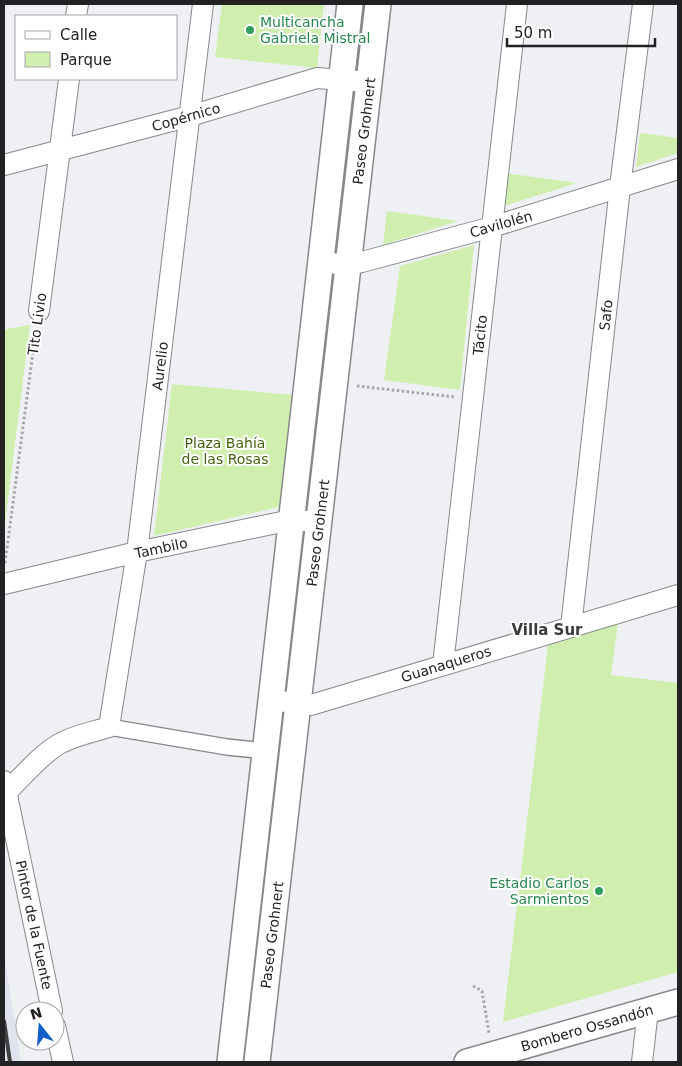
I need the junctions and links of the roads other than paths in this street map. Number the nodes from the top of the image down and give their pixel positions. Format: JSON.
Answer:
{"nodes":[{"id":1,"x":203,"y":4,"type":"edge"},
{"id":2,"x":350,"y":4,"type":"edge"},
{"id":3,"x":378,"y":4,"type":"edge"},
{"id":4,"x":517,"y":4,"type":"edge"},
{"id":5,"x":643,"y":4,"type":"edge"},
{"id":6,"x":342,"y":79,"type":"junction"},
{"id":7,"x":69,"y":80,"type":"edge"},
{"id":8,"x":370,"y":82,"type":"junction"},
{"id":9,"x":190,"y":116,"type":"junction"},
{"id":10,"x":60,"y":151,"type":"junction"},
{"id":11,"x":4,"y":165,"type":"edge"},
{"id":12,"x":678,"y":169,"type":"edge"},
{"id":13,"x":620,"y":187,"type":"junction"},
{"id":14,"x":492,"y":227,"type":"junction"},
{"id":15,"x":321,"y":262,"type":"junction"},
{"id":16,"x":348,"y":265,"type":"junction"},
{"id":17,"x":38,"y":311,"type":"road end"},
{"id":18,"x":291,"y":520,"type":"junction"},
{"id":19,"x":319,"y":522,"type":"junction"},
{"id":20,"x":137,"y":552,"type":"junction"},
{"id":21,"x":4,"y":584,"type":"edge"},
{"id":22,"x":678,"y":595,"type":"edge"},
{"id":23,"x":572,"y":627,"type":"junction"},
{"id":24,"x":443,"y":666,"type":"junction"},
{"id":25,"x":271,"y":700,"type":"junction"},
{"id":26,"x":298,"y":704,"type":"junction"},
{"id":27,"x":109,"y":727,"type":"junction"},
{"id":28,"x":265,"y":751,"type":"junction"},
{"id":29,"x":5,"y":787,"type":"edge"},
{"id":30,"x":250,"y":880,"type":"junction"},
{"id":31,"x":278,"y":883,"type":"junction"},
{"id":32,"x":50,"y":1001,"type":"edge"},
{"id":33,"x":678,"y":1002,"type":"edge"},
{"id":34,"x":648,"y":1010,"type":"junction"},
{"id":35,"x":518,"y":1054,"type":"edge"},
{"id":36,"x":230,"y":1062,"type":"edge"},
{"id":37,"x":257,"y":1062,"type":"edge"},
{"id":38,"x":467,"y":1062,"type":"edge"},
{"id":39,"x":642,"y":1062,"type":"edge"}],
"edges":[{"from":1,"to":9,"type":"street","name":"Aurelio"},
{"from":2,"to":6,"type":"street","name":"Paseo Grohnert"},
{"from":3,"to":8,"type":"street","name":"Paseo Grohnert"},
{"from":4,"to":14,"type":"street","name":"Tácito"},
{"from":5,"to":13,"type":"street","name":"Safo"},
{"from":6,"to":8,"type":"street","name":"Copérnico"},
{"from":6,"to":9,"type":"street","name":"Copérnico"},
{"from":6,"to":15,"type":"street","name":"Paseo Grohnert"},
{"from":7,"to":10,"type":"street","name":"Tito Livio"},
{"from":8,"to":16,"type":"street","name":"Paseo Grohnert"},
{"from":9,"to":10,"type":"street","name":"Copérnico"},
{"from":9,"to":20,"type":"street","name":"Aurelio"},
{"from":10,"to":11,"type":"street","name":"Copérnico"},
{"from":10,"to":17,"type":"street","name":"Tito Livio"},
{"from":12,"to":13,"type":"street","name":"Cavilolén"},
{"from":13,"to":14,"type":"street","name":"Cavilolén"},
{"from":13,"to":23,"type":"street","name":"Safo"},
{"from":14,"to":16,"type":"street","name":"Cavilolén"},
{"from":14,"to":24,"type":"street","name":"Tácito"},
{"from":15,"to":16,"type":"street","name":"Cavilolén"},
{"from":15,"to":18,"type":"street","name":"Paseo Grohnert"},
{"from":16,"to":19,"type":"street","name":"Paseo Grohnert"},
{"from":18,"to":19,"type":"street","name":"Tambilo"},
{"from":18,"to":20,"type":"street","name":"Tambilo"},
{"from":18,"to":25,"type":"street","name":"Paseo Grohnert"},
{"from":19,"to":26,"type":"street","name":"Paseo Grohnert"},
{"from":20,"to":21,"type":"street","name":"Tambilo"},
{"from":20,"to":27,"type":"street","name":"Aurelio"},
{"from":22,"to":23,"type":"street","name":"Guanaqueros"},
{"from":23,"to":24,"type":"street","name":"Guanaqueros"},
{"from":24,"to":26,"type":"street","name":"Guanaqueros"},
{"from":25,"to":26,"type":"street","name":"Guanaqueros"},
{"from":25,"to":28,"type":"street","name":"Paseo Grohnert"},
{"from":26,"to":31,"type":"street","name":"Paseo Grohnert"},
{"from":27,"to":28,"type":"street"},
{"from":27,"to":29,"type":"street"},
{"from":28,"to":30,"type":"street","name":"Paseo Grohnert"},
{"from":29,"to":32,"type":"street","name":"Pintor de la Fuente"},
{"from":30,"to":31,"type":"street"},
{"from":30,"to":36,"type":"street","name":"Paseo Grohnert"},
{"from":31,"to":37,"type":"street","name":"Paseo Grohnert"},
{"from":33,"to":34,"type":"street","name":"Bombero Ossandón"},
{"from":34,"to":35,"type":"street","name":"Bombero Ossandón"},
{"from":34,"to":39,"type":"street"},
{"from":35,"to":38,"type":"street","name":"Bombero Ossandón"}]}
